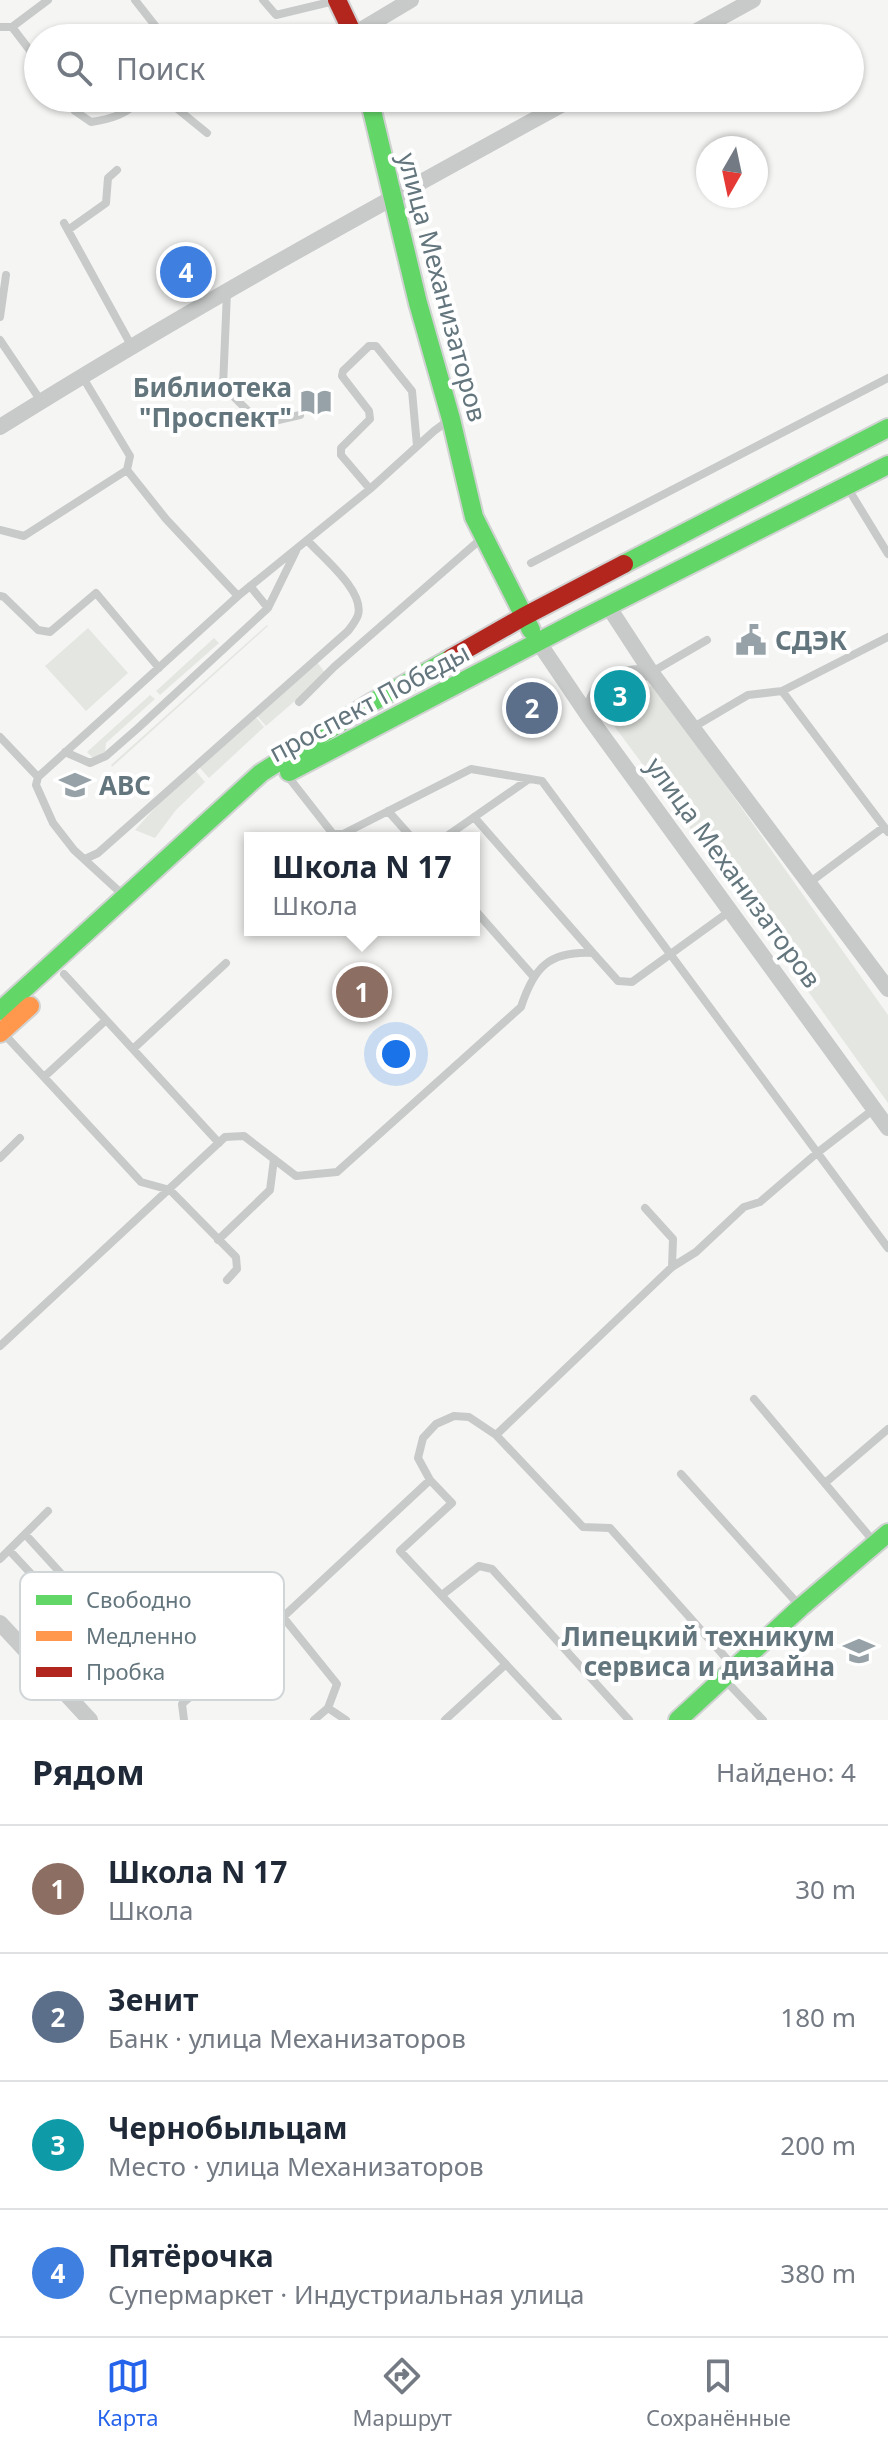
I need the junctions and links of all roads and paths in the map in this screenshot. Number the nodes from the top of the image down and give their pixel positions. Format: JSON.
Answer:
{"nodes":[{"id":1,"x":48,"y":0,"type":"edge"},
{"id":2,"x":135,"y":0,"type":"edge"},
{"id":3,"x":263,"y":0,"type":"edge"},
{"id":4,"x":337,"y":0,"type":"edge"},
{"id":5,"x":411,"y":0,"type":"edge"},
{"id":6,"x":753,"y":0,"type":"edge"},
{"id":7,"x":154,"y":24,"type":"edge"},
{"id":8,"x":348,"y":24,"type":"edge"},
{"id":9,"x":373,"y":24,"type":"edge"},
{"id":10,"x":709,"y":24,"type":"edge"},
{"id":11,"x":0,"y":27,"type":"edge"},
{"id":12,"x":12,"y":27,"type":"junction"},
{"id":13,"x":24,"y":43,"type":"edge"},
{"id":14,"x":76,"y":112,"type":"edge"},
{"id":15,"x":126,"y":112,"type":"edge"},
{"id":16,"x":181,"y":112,"type":"edge"},
{"id":17,"x":372,"y":112,"type":"edge"},
{"id":18,"x":549,"y":112,"type":"edge"},
{"id":19,"x":207,"y":133,"type":"dead end"},
{"id":20,"x":117,"y":170,"type":"dead end"},
{"id":21,"x":392,"y":198,"type":"junction"},
{"id":22,"x":6,"y":275,"type":"dead end"},
{"id":23,"x":227,"y":291,"type":"junction"},
{"id":24,"x":0,"y":317,"type":"edge"},
{"id":25,"x":0,"y":340,"type":"edge"},
{"id":26,"x":131,"y":345,"type":"junction"},
{"id":27,"x":82,"y":376,"type":"junction"},
{"id":28,"x":888,"y":378,"type":"edge"},
{"id":29,"x":223,"y":386,"type":"junction"},
{"id":30,"x":208,"y":393,"type":"dead end"},
{"id":31,"x":41,"y":401,"type":"junction"},
{"id":32,"x":300,"y":415,"type":"dead end"},
{"id":33,"x":451,"y":419,"type":"junction"},
{"id":34,"x":0,"y":427,"type":"edge"},
{"id":35,"x":888,"y":428,"type":"edge"},
{"id":36,"x":417,"y":446,"type":"junction"},
{"id":37,"x":888,"y":465,"type":"edge"},
{"id":38,"x":127,"y":470,"type":"junction"},
{"id":39,"x":803,"y":471,"type":"junction"},
{"id":40,"x":846,"y":486,"type":"junction"},
{"id":41,"x":370,"y":489,"type":"junction"},
{"id":42,"x":819,"y":500,"type":"junction"},
{"id":43,"x":0,"y":530,"type":"edge"},
{"id":44,"x":483,"y":537,"type":"junction"},
{"id":45,"x":307,"y":540,"type":"junction"},
{"id":46,"x":297,"y":548,"type":"junction"},
{"id":47,"x":888,"y":554,"type":"edge"},
{"id":48,"x":531,"y":563,"type":"dead end"},
{"id":49,"x":250,"y":586,"type":"junction"},
{"id":50,"x":0,"y":596,"type":"edge"},
{"id":51,"x":238,"y":596,"type":"junction"},
{"id":52,"x":608,"y":606,"type":"junction"},
{"id":53,"x":268,"y":608,"type":"junction"},
{"id":54,"x":523,"y":617,"type":"junction"},
{"id":55,"x":888,"y":637,"type":"edge"},
{"id":56,"x":707,"y":640,"type":"dead end"},
{"id":57,"x":539,"y":643,"type":"junction"},
{"id":58,"x":317,"y":659,"type":"junction"},
{"id":59,"x":159,"y":668,"type":"junction"},
{"id":60,"x":651,"y":672,"type":"junction"},
{"id":61,"x":327,"y":674,"type":"junction"},
{"id":62,"x":782,"y":691,"type":"junction"},
{"id":63,"x":299,"y":702,"type":"dead end"},
{"id":64,"x":589,"y":717,"type":"junction"},
{"id":65,"x":692,"y":728,"type":"junction"},
{"id":66,"x":0,"y":737,"type":"edge"},
{"id":67,"x":65,"y":752,"type":"junction"},
{"id":68,"x":285,"y":774,"type":"junction"},
{"id":69,"x":38,"y":777,"type":"junction"},
{"id":70,"x":529,"y":779,"type":"junction"},
{"id":71,"x":388,"y":811,"type":"junction"},
{"id":72,"x":474,"y":817,"type":"junction"},
{"id":73,"x":886,"y":830,"type":"edge"},
{"id":74,"x":331,"y":832,"type":"edge"},
{"id":75,"x":352,"y":832,"type":"edge"},
{"id":76,"x":407,"y":832,"type":"edge"},
{"id":77,"x":453,"y":832,"type":"edge"},
{"id":78,"x":85,"y":859,"type":"junction"},
{"id":79,"x":124,"y":878,"type":"dead end"},
{"id":80,"x":809,"y":883,"type":"junction"},
{"id":81,"x":121,"y":892,"type":"junction"},
{"id":82,"x":730,"y":911,"type":"junction"},
{"id":83,"x":480,"y":916,"type":"edge"},
{"id":84,"x":593,"y":953,"type":"junction"},
{"id":85,"x":670,"y":953,"type":"junction"},
{"id":86,"x":226,"y":963,"type":"dead end"},
{"id":87,"x":64,"y":974,"type":"junction"},
{"id":88,"x":533,"y":976,"type":"junction"},
{"id":89,"x":888,"y":989,"type":"edge"},
{"id":90,"x":0,"y":1011,"type":"edge"},
{"id":91,"x":106,"y":1020,"type":"junction"},
{"id":92,"x":1,"y":1032,"type":"edge"},
{"id":93,"x":133,"y":1049,"type":"junction"},
{"id":94,"x":44,"y":1077,"type":"junction"},
{"id":95,"x":874,"y":1109,"type":"junction"},
{"id":96,"x":888,"y":1128,"type":"edge"},
{"id":97,"x":20,"y":1138,"type":"dead end"},
{"id":98,"x":219,"y":1143,"type":"junction"},
{"id":99,"x":817,"y":1153,"type":"junction"},
{"id":100,"x":0,"y":1158,"type":"edge"},
{"id":101,"x":274,"y":1159,"type":"junction"},
{"id":102,"x":170,"y":1190,"type":"junction"},
{"id":103,"x":645,"y":1208,"type":"dead end"},
{"id":104,"x":218,"y":1240,"type":"junction"},
{"id":105,"x":888,"y":1248,"type":"edge"},
{"id":106,"x":672,"y":1267,"type":"junction"},
{"id":107,"x":227,"y":1280,"type":"dead end"},
{"id":108,"x":0,"y":1346,"type":"edge"},
{"id":109,"x":754,"y":1399,"type":"dead end"},
{"id":110,"x":888,"y":1429,"type":"edge"},
{"id":111,"x":496,"y":1435,"type":"junction"},
{"id":112,"x":681,"y":1474,"type":"dead end"},
{"id":113,"x":430,"y":1480,"type":"junction"},
{"id":114,"x":825,"y":1483,"type":"junction"},
{"id":115,"x":48,"y":1511,"type":"dead end"},
{"id":116,"x":25,"y":1534,"type":"junction"},
{"id":117,"x":882,"y":1538,"type":"edge"},
{"id":118,"x":9,"y":1550,"type":"junction"},
{"id":119,"x":0,"y":1559,"type":"edge"},
{"id":120,"x":29,"y":1572,"type":"edge"},
{"id":121,"x":59,"y":1572,"type":"edge"},
{"id":122,"x":442,"y":1595,"type":"junction"},
{"id":123,"x":801,"y":1607,"type":"junction"},
{"id":124,"x":284,"y":1616,"type":"edge"},
{"id":125,"x":284,"y":1618,"type":"edge"},
{"id":126,"x":0,"y":1623,"type":"edge"},
{"id":127,"x":20,"y":1645,"type":"edge"},
{"id":128,"x":506,"y":1664,"type":"junction"},
{"id":129,"x":729,"y":1673,"type":"junction"},
{"id":130,"x":187,"y":1700,"type":"edge"},
{"id":131,"x":72,"y":1701,"type":"edge"},
{"id":132,"x":328,"y":1708,"type":"junction"},
{"id":133,"x":90,"y":1720,"type":"edge"},
{"id":134,"x":184,"y":1720,"type":"edge"},
{"id":135,"x":314,"y":1720,"type":"edge"},
{"id":136,"x":346,"y":1720,"type":"edge"},
{"id":137,"x":445,"y":1720,"type":"edge"},
{"id":138,"x":558,"y":1720,"type":"edge"},
{"id":139,"x":629,"y":1720,"type":"edge"},
{"id":140,"x":678,"y":1720,"type":"edge"},
{"id":141,"x":763,"y":1720,"type":"edge"}],
"edges":[{"from":1,"to":12,"type":"lane"},
{"from":2,"to":7,"type":"lane"},
{"from":3,"to":4,"type":"lane"},
{"from":4,"to":8,"type":"main road"},
{"from":5,"to":9,"type":"street"},
{"from":6,"to":10,"type":"street"},
{"from":11,"to":12,"type":"lane"},
{"from":12,"to":13,"type":"lane"},
{"from":14,"to":15,"type":"lane"},
{"from":16,"to":19,"type":"lane"},
{"from":17,"to":21,"type":"main road","name":"улица Механизаторов"},
{"from":18,"to":21,"type":"street"},
{"from":20,"to":26,"type":"lane"},
{"from":21,"to":23,"type":"street"},
{"from":21,"to":33,"type":"main road","name":"улица Механизаторов"},
{"from":22,"to":24,"type":"lane"},
{"from":23,"to":26,"type":"street"},
{"from":23,"to":29,"type":"lane"},
{"from":25,"to":31,"type":"lane"},
{"from":26,"to":27,"type":"street"},
{"from":27,"to":31,"type":"street"},
{"from":27,"to":38,"type":"lane"},
{"from":28,"to":48,"type":"lane"},
{"from":29,"to":30,"type":"lane"},
{"from":29,"to":32,"type":"lane"},
{"from":31,"to":34,"type":"street"},
{"from":33,"to":36,"type":"lane"},
{"from":33,"to":44,"type":"main road","name":"улица Механизаторов"},
{"from":35,"to":39,"type":"main road","name":"проспект Победы"},
{"from":36,"to":41,"type":"lane"},
{"from":36,"to":41,"type":"lane"},
{"from":37,"to":40,"type":"main road","name":"проспект Победы"},
{"from":38,"to":43,"type":"lane"},
{"from":38,"to":51,"type":"lane"},
{"from":39,"to":42,"type":"main road"},
{"from":39,"to":54,"type":"main road","name":"проспект Победы"},
{"from":40,"to":42,"type":"main road","name":"проспект Победы"},
{"from":40,"to":47,"type":"lane"},
{"from":41,"to":45,"type":"lane"},
{"from":42,"to":52,"type":"main road","name":"проспект Победы"},
{"from":44,"to":54,"type":"main road","name":"улица Механизаторов"},
{"from":44,"to":61,"type":"lane"},
{"from":45,"to":46,"type":"lane"},
{"from":45,"to":58,"type":"lane"},
{"from":46,"to":49,"type":"lane"},
{"from":46,"to":53,"type":"lane"},
{"from":49,"to":51,"type":"lane"},
{"from":49,"to":53,"type":"lane"},
{"from":50,"to":59,"type":"lane"},
{"from":51,"to":59,"type":"lane"},
{"from":52,"to":57,"type":"main road","name":"проспект Победы"},
{"from":52,"to":60,"type":"street","name":"улица Механизаторов"},
{"from":53,"to":67,"type":"lane"},
{"from":54,"to":57,"type":"main road","name":"улица Механизаторов"},
{"from":54,"to":81,"type":"main road","name":"проспект Победы"},
{"from":55,"to":62,"type":"lane"},
{"from":56,"to":60,"type":"lane"},
{"from":57,"to":64,"type":"street","name":"улица Механизаторов"},
{"from":57,"to":68,"type":"main road","name":"проспект Победы"},
{"from":58,"to":61,"type":"lane"},
{"from":58,"to":78,"type":"lane"},
{"from":59,"to":67,"type":"lane"},
{"from":60,"to":64,"type":"street"},
{"from":60,"to":65,"type":"street","name":"улица Механизаторов"},
{"from":61,"to":63,"type":"lane"},
{"from":62,"to":65,"type":"lane"},
{"from":62,"to":73,"type":"lane"},
{"from":64,"to":82,"type":"street","name":"улица Механизаторов"},
{"from":65,"to":80,"type":"street","name":"улица Механизаторов"},
{"from":66,"to":69,"type":"lane"},
{"from":67,"to":69,"type":"lane"},
{"from":68,"to":74,"type":"lane"},
{"from":68,"to":87,"type":"main road","name":"проспект Победы"},
{"from":69,"to":78,"type":"lane"},
{"from":70,"to":71,"type":"lane"},
{"from":70,"to":72,"type":"lane"},
{"from":70,"to":85,"type":"lane"},
{"from":71,"to":75,"type":"lane"},
{"from":71,"to":76,"type":"lane"},
{"from":72,"to":77,"type":"lane"},
{"from":72,"to":84,"type":"lane"},
{"from":73,"to":80,"type":"lane"},
{"from":78,"to":81,"type":"lane"},
{"from":79,"to":81,"type":"lane"},
{"from":80,"to":89,"type":"street","name":"улица Механизаторов"},
{"from":81,"to":90,"type":"main road","name":"проспект Победы"},
{"from":82,"to":85,"type":"lane"},
{"from":82,"to":95,"type":"street","name":"улица Механизаторов"},
{"from":83,"to":88,"type":"lane"},
{"from":84,"to":85,"type":"lane"},
{"from":84,"to":88,"type":"lane"},
{"from":85,"to":99,"type":"lane"},
{"from":86,"to":93,"type":"lane"},
{"from":87,"to":91,"type":"lane"},
{"from":87,"to":92,"type":"main road","name":"проспект Победы"},
{"from":88,"to":101,"type":"lane"},
{"from":91,"to":93,"type":"lane"},
{"from":91,"to":94,"type":"lane"},
{"from":92,"to":94,"type":"lane"},
{"from":93,"to":98,"type":"lane"},
{"from":94,"to":102,"type":"lane"},
{"from":95,"to":96,"type":"street","name":"улица Механизаторов"},
{"from":95,"to":99,"type":"lane"},
{"from":97,"to":100,"type":"lane"},
{"from":98,"to":101,"type":"lane"},
{"from":98,"to":102,"type":"lane"},
{"from":99,"to":105,"type":"lane"},
{"from":99,"to":106,"type":"lane"},
{"from":101,"to":104,"type":"lane"},
{"from":102,"to":104,"type":"lane"},
{"from":102,"to":108,"type":"lane"},
{"from":103,"to":106,"type":"lane"},
{"from":104,"to":107,"type":"lane"},
{"from":106,"to":111,"type":"lane"},
{"from":109,"to":114,"type":"lane"},
{"from":110,"to":114,"type":"lane"},
{"from":111,"to":113,"type":"lane"},
{"from":111,"to":129,"type":"lane"},
{"from":112,"to":123,"type":"lane"},
{"from":113,"to":122,"type":"lane"},
{"from":113,"to":124,"type":"lane"},
{"from":114,"to":117,"type":"lane"},
{"from":115,"to":116,"type":"lane"},
{"from":116,"to":118,"type":"lane"},
{"from":116,"to":121,"type":"lane"},
{"from":117,"to":123,"type":"main road"},
{"from":118,"to":119,"type":"lane"},
{"from":118,"to":120,"type":"lane"},
{"from":122,"to":128,"type":"lane"},
{"from":122,"to":139,"type":"lane"},
{"from":123,"to":129,"type":"main road"},
{"from":125,"to":132,"type":"lane"},
{"from":126,"to":127,"type":"street"},
{"from":128,"to":137,"type":"lane"},
{"from":128,"to":138,"type":"lane"},
{"from":129,"to":140,"type":"main road"},
{"from":129,"to":141,"type":"lane"},
{"from":130,"to":134,"type":"lane"},
{"from":131,"to":133,"type":"street"},
{"from":132,"to":135,"type":"lane"},
{"from":132,"to":136,"type":"lane"}]}
